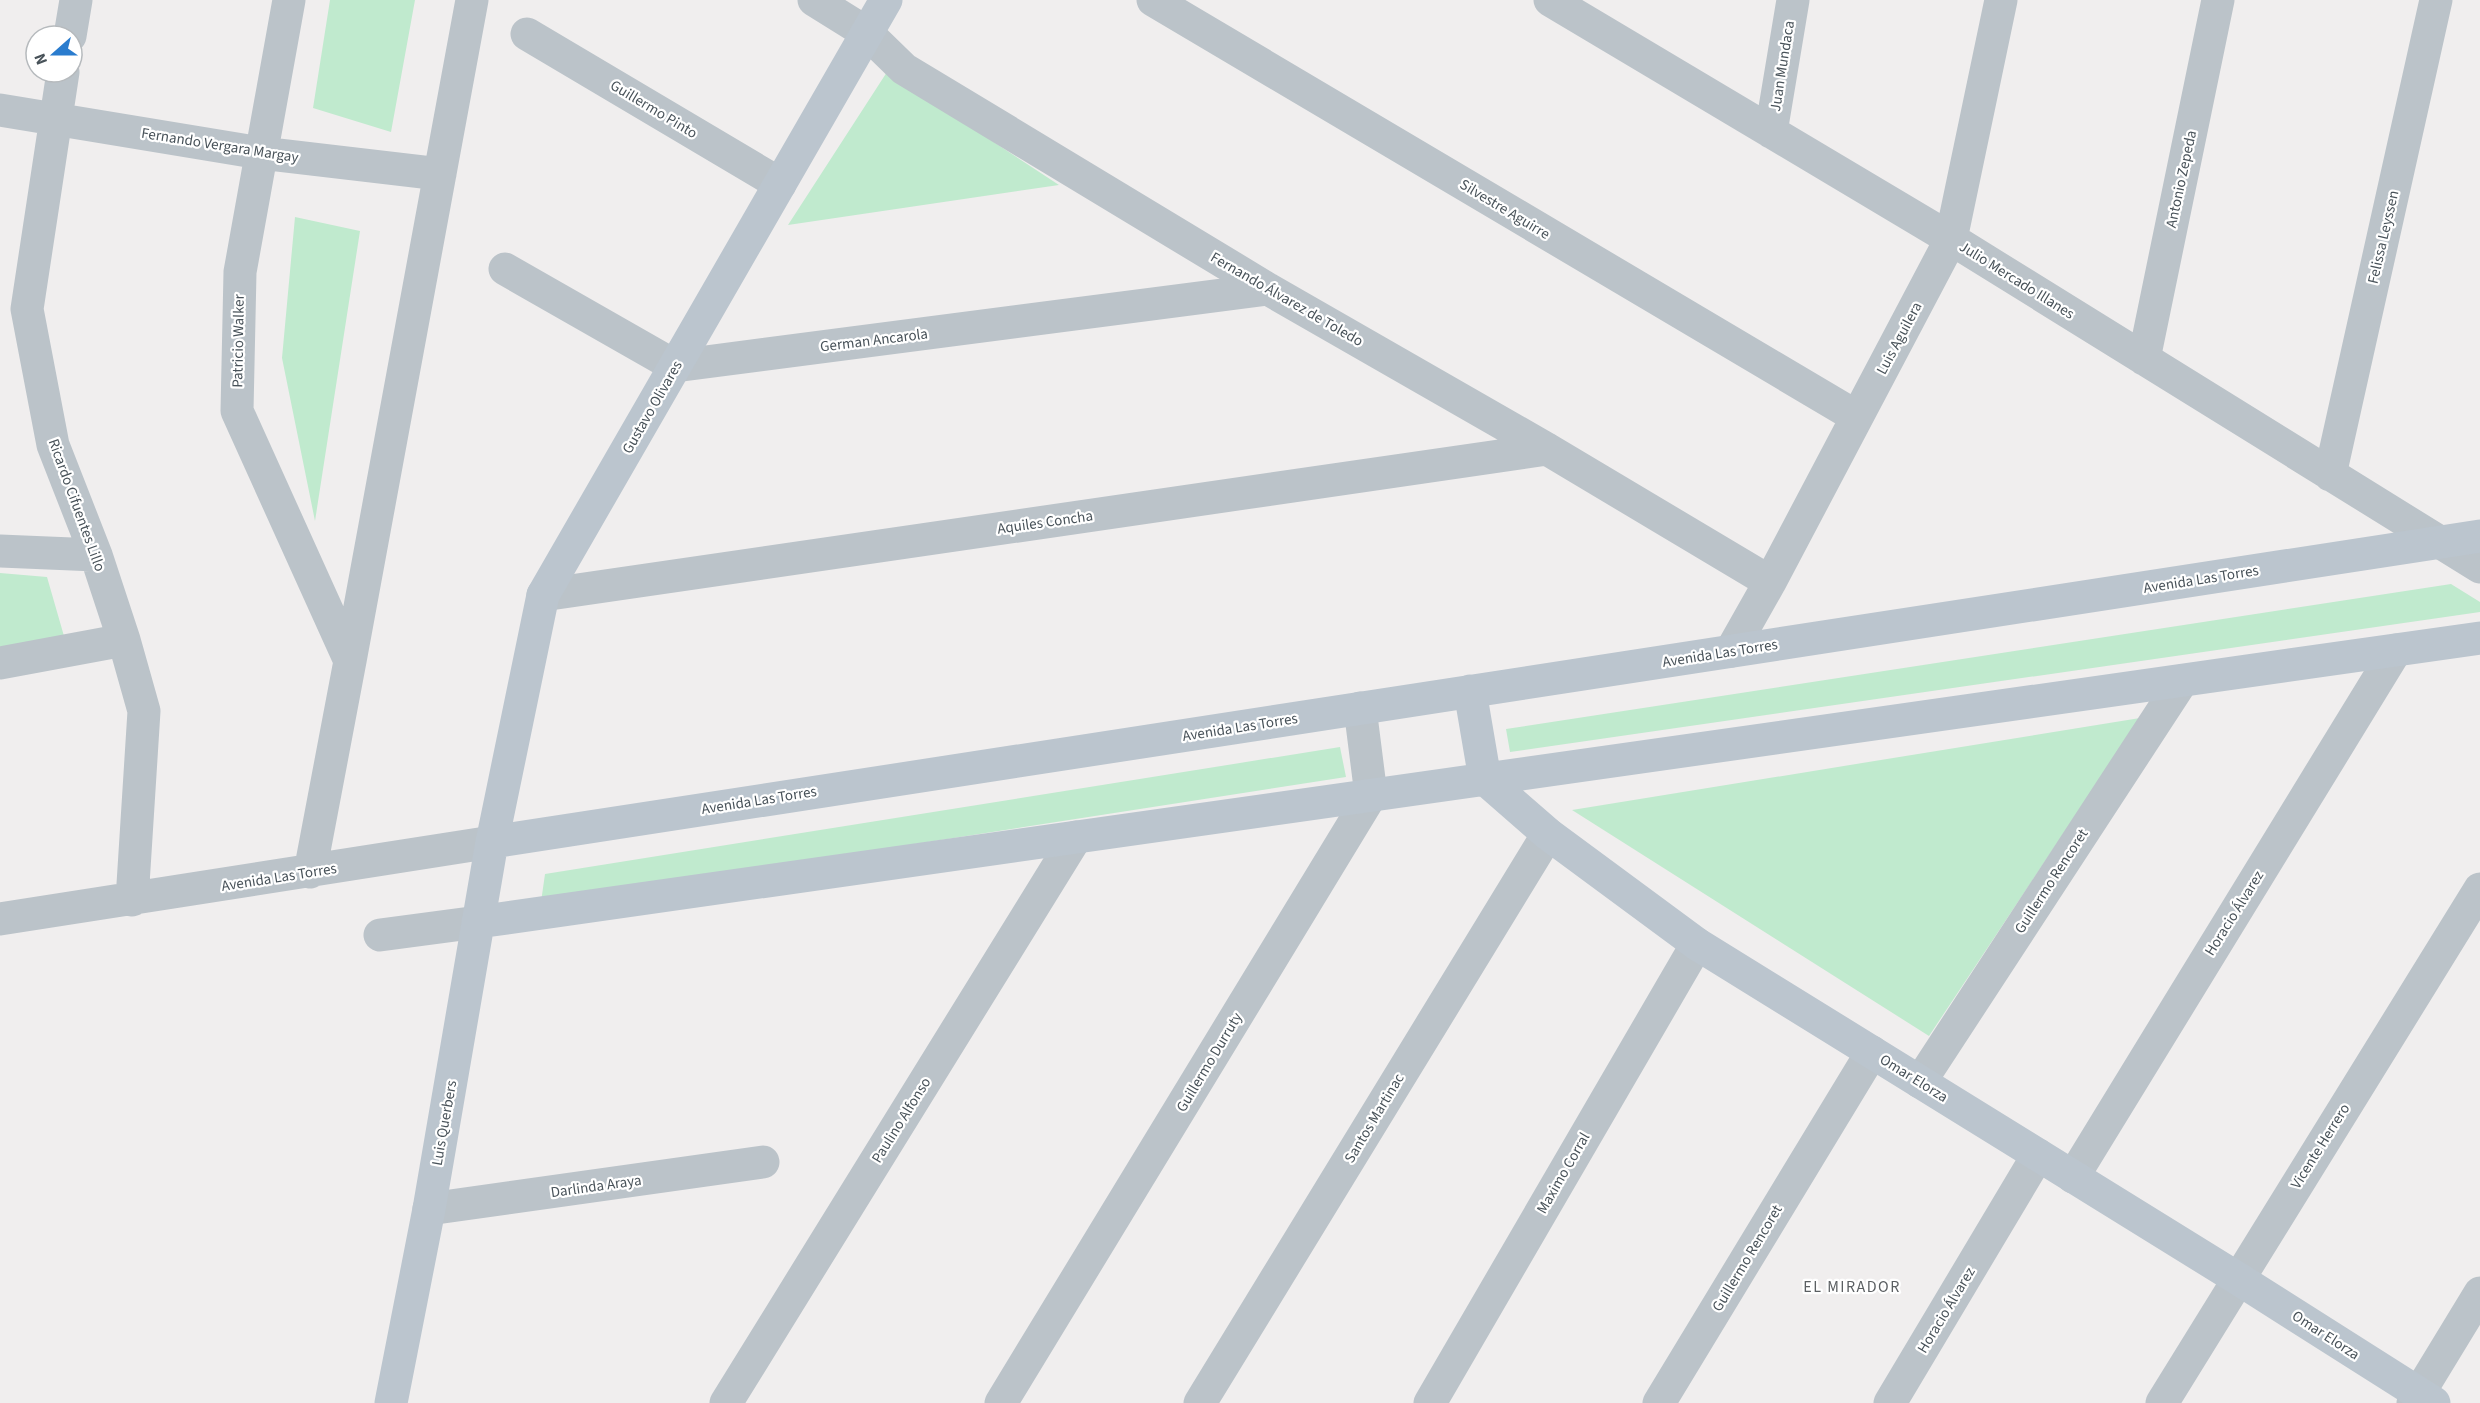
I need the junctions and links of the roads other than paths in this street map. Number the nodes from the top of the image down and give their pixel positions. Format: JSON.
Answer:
{"nodes":[{"id":1,"x":76,"y":0,"type":"edge"},
{"id":2,"x":289,"y":0,"type":"edge"},
{"id":3,"x":472,"y":0,"type":"edge"},
{"id":4,"x":814,"y":0,"type":"edge"},
{"id":5,"x":886,"y":0,"type":"edge"},
{"id":6,"x":1153,"y":0,"type":"edge"},
{"id":7,"x":1550,"y":0,"type":"edge"},
{"id":8,"x":1792,"y":0,"type":"edge"},
{"id":9,"x":2001,"y":0,"type":"edge"},
{"id":10,"x":2218,"y":0,"type":"edge"},
{"id":11,"x":2436,"y":0,"type":"edge"},
{"id":12,"x":1588,"y":11,"type":"edge"},
{"id":13,"x":72,"y":24,"type":"edge"},
{"id":14,"x":867,"y":33,"type":"junction"},
{"id":15,"x":527,"y":34,"type":"dead end"},
{"id":16,"x":61,"y":84,"type":"edge"},
{"id":17,"x":0,"y":110,"type":"edge"},
{"id":18,"x":54,"y":119,"type":"junction"},
{"id":19,"x":1771,"y":132,"type":"junction"},
{"id":20,"x":261,"y":153,"type":"junction"},
{"id":21,"x":440,"y":174,"type":"junction"},
{"id":22,"x":780,"y":184,"type":"junction"},
{"id":23,"x":1951,"y":239,"type":"junction"},
{"id":24,"x":505,"y":269,"type":"dead end"},
{"id":25,"x":1268,"y":289,"type":"junction"},
{"id":26,"x":2145,"y":358,"type":"junction"},
{"id":27,"x":675,"y":366,"type":"junction"},
{"id":28,"x":1857,"y":417,"type":"junction"},
{"id":29,"x":1547,"y":449,"type":"junction"},
{"id":30,"x":2330,"y":475,"type":"junction"},
{"id":31,"x":2480,"y":536,"type":"edge"},
{"id":32,"x":2439,"y":542,"type":"junction"},
{"id":33,"x":0,"y":551,"type":"edge"},
{"id":34,"x":96,"y":555,"type":"junction"},
{"id":35,"x":2480,"y":567,"type":"edge"},
{"id":36,"x":1770,"y":582,"type":"junction"},
{"id":37,"x":543,"y":596,"type":"junction"},
{"id":38,"x":2480,"y":638,"type":"edge"},
{"id":39,"x":124,"y":640,"type":"junction"},
{"id":40,"x":2396,"y":650,"type":"junction"},
{"id":41,"x":1731,"y":651,"type":"junction"},
{"id":42,"x":350,"y":661,"type":"junction"},
{"id":43,"x":0,"y":663,"type":"edge"},
{"id":44,"x":2182,"y":681,"type":"junction"},
{"id":45,"x":1470,"y":691,"type":"junction"},
{"id":46,"x":1360,"y":708,"type":"junction"},
{"id":47,"x":1485,"y":779,"type":"junction"},
{"id":48,"x":1371,"y":795,"type":"junction"},
{"id":49,"x":1548,"y":834,"type":"junction"},
{"id":50,"x":1076,"y":837,"type":"junction"},
{"id":51,"x":492,"y":842,"type":"junction"},
{"id":52,"x":310,"y":872,"type":"junction"},
{"id":53,"x":2480,"y":889,"type":"edge"},
{"id":54,"x":132,"y":900,"type":"junction"},
{"id":55,"x":0,"y":919,"type":"edge"},
{"id":56,"x":478,"y":922,"type":"junction"},
{"id":57,"x":380,"y":935,"type":"dead end"},
{"id":58,"x":1697,"y":944,"type":"junction"},
{"id":59,"x":1872,"y":1052,"type":"junction"},
{"id":60,"x":1920,"y":1082,"type":"junction"},
{"id":61,"x":2038,"y":1155,"type":"junction"},
{"id":62,"x":763,"y":1162,"type":"dead end"},
{"id":63,"x":2073,"y":1177,"type":"junction"},
{"id":64,"x":429,"y":1209,"type":"junction"},
{"id":65,"x":2237,"y":1278,"type":"junction"},
{"id":66,"x":2480,"y":1293,"type":"edge"},
{"id":67,"x":2422,"y":1400,"type":"edge"},
{"id":68,"x":391,"y":1403,"type":"edge"},
{"id":69,"x":726,"y":1403,"type":"edge"},
{"id":70,"x":1001,"y":1403,"type":"edge"},
{"id":71,"x":1200,"y":1403,"type":"edge"},
{"id":72,"x":1430,"y":1403,"type":"edge"},
{"id":73,"x":1659,"y":1403,"type":"edge"},
{"id":74,"x":1890,"y":1403,"type":"edge"},
{"id":75,"x":2162,"y":1403,"type":"edge"}],
"edges":[{"from":1,"to":13,"type":"street"},
{"from":2,"to":20,"type":"street","name":"Patricio Walker"},
{"from":3,"to":21,"type":"street"},
{"from":4,"to":14,"type":"street","name":"Fernando Álvarez de Toledo"},
{"from":5,"to":14,"type":"street","name":"Gustavo Olivares"},
{"from":6,"to":28,"type":"street","name":"Silvestre Aguirre"},
{"from":7,"to":12,"type":"street","name":"Julio Mercado Illanes"},
{"from":8,"to":19,"type":"street","name":"Juan Mundaca"},
{"from":9,"to":23,"type":"street","name":"Luis Aguilera"},
{"from":10,"to":26,"type":"street","name":"Antonio Zepeda"},
{"from":11,"to":30,"type":"street","name":"Felissa Leyssen"},
{"from":12,"to":19,"type":"street","name":"Julio Mercado Illanes"},
{"from":14,"to":22,"type":"street","name":"Gustavo Olivares"},
{"from":14,"to":25,"type":"street","name":"Fernando Álvarez de Toledo"},
{"from":15,"to":22,"type":"street","name":"Guillermo Pinto"},
{"from":16,"to":18,"type":"street","name":"Ricardo Cifuentes Lillo"},
{"from":17,"to":18,"type":"street","name":"Fernando Vergara Margay"},
{"from":18,"to":20,"type":"street","name":"Fernando Vergara Margay"},
{"from":18,"to":34,"type":"street","name":"Ricardo Cifuentes Lillo"},
{"from":19,"to":23,"type":"street","name":"Julio Mercado Illanes"},
{"from":20,"to":21,"type":"street","name":"Fernando Vergara Margay"},
{"from":20,"to":42,"type":"street","name":"Patricio Walker"},
{"from":21,"to":42,"type":"street"},
{"from":22,"to":27,"type":"street","name":"Gustavo Olivares"},
{"from":23,"to":26,"type":"street","name":"Julio Mercado Illanes"},
{"from":23,"to":28,"type":"street","name":"Luis Aguilera"},
{"from":24,"to":27,"type":"street"},
{"from":25,"to":27,"type":"street","name":"German Ancarola"},
{"from":25,"to":29,"type":"street","name":"Fernando Álvarez de Toledo"},
{"from":26,"to":30,"type":"street","name":"Julio Mercado Illanes"},
{"from":27,"to":37,"type":"street","name":"Gustavo Olivares"},
{"from":28,"to":36,"type":"street","name":"Luis Aguilera"},
{"from":29,"to":36,"type":"street","name":"Fernando Álvarez de Toledo"},
{"from":29,"to":37,"type":"street","name":"Aquiles Concha"},
{"from":30,"to":32,"type":"street","name":"Julio Mercado Illanes"},
{"from":31,"to":32,"type":"street","name":"Avenida Las Torres"},
{"from":32,"to":35,"type":"street","name":"Julio Mercado Illanes"},
{"from":32,"to":41,"type":"street","name":"Avenida Las Torres"},
{"from":33,"to":34,"type":"street"},
{"from":34,"to":39,"type":"street","name":"Ricardo Cifuentes Lillo"},
{"from":36,"to":41,"type":"street","name":"Luis Aguilera"},
{"from":37,"to":51,"type":"street","name":"Gustavo Olivares"},
{"from":38,"to":40,"type":"street"},
{"from":39,"to":43,"type":"street"},
{"from":39,"to":54,"type":"street","name":"Ricardo Cifuentes Lillo"},
{"from":40,"to":44,"type":"street"},
{"from":40,"to":63,"type":"street","name":"Horacio Álvarez"},
{"from":41,"to":45,"type":"street","name":"Avenida Las Torres"},
{"from":42,"to":52,"type":"street"},
{"from":44,"to":47,"type":"street"},
{"from":44,"to":60,"type":"street","name":"Guillermo Rencoret"},
{"from":45,"to":46,"type":"street","name":"Avenida Las Torres"},
{"from":45,"to":47,"type":"street"},
{"from":46,"to":48,"type":"street"},
{"from":46,"to":51,"type":"street","name":"Avenida Las Torres"},
{"from":47,"to":48,"type":"street"},
{"from":47,"to":49,"type":"street","name":"Omar Elorza"},
{"from":48,"to":50,"type":"street"},
{"from":48,"to":70,"type":"street","name":"Guillermo Durruty"},
{"from":49,"to":58,"type":"street","name":"Omar Elorza"},
{"from":49,"to":71,"type":"street","name":"Santos Martinac"},
{"from":50,"to":56,"type":"street"},
{"from":50,"to":69,"type":"street","name":"Paulino Alfonso"},
{"from":51,"to":52,"type":"street","name":"Avenida Las Torres"},
{"from":51,"to":56,"type":"street","name":"Luis Querbers"},
{"from":52,"to":54,"type":"street","name":"Avenida Las Torres"},
{"from":53,"to":65,"type":"street","name":"Vicente Herrero"},
{"from":54,"to":55,"type":"street","name":"Avenida Las Torres"},
{"from":56,"to":57,"type":"street"},
{"from":56,"to":64,"type":"street","name":"Luis Querbers"},
{"from":58,"to":59,"type":"street","name":"Omar Elorza"},
{"from":58,"to":72,"type":"street","name":"Maximo Corral"},
{"from":59,"to":60,"type":"street","name":"Omar Elorza"},
{"from":59,"to":73,"type":"street","name":"Guillermo Rencoret"},
{"from":60,"to":61,"type":"street","name":"Omar Elorza"},
{"from":61,"to":63,"type":"street","name":"Omar Elorza"},
{"from":61,"to":74,"type":"street","name":"Horacio Álvarez"},
{"from":62,"to":64,"type":"street","name":"Darlinda Araya"},
{"from":63,"to":65,"type":"street","name":"Omar Elorza"},
{"from":64,"to":68,"type":"street","name":"Luis Querbers"},
{"from":65,"to":67,"type":"street","name":"Omar Elorza"},
{"from":65,"to":75,"type":"street","name":"Vicente Herrero"},
{"from":66,"to":67,"type":"street"}]}
